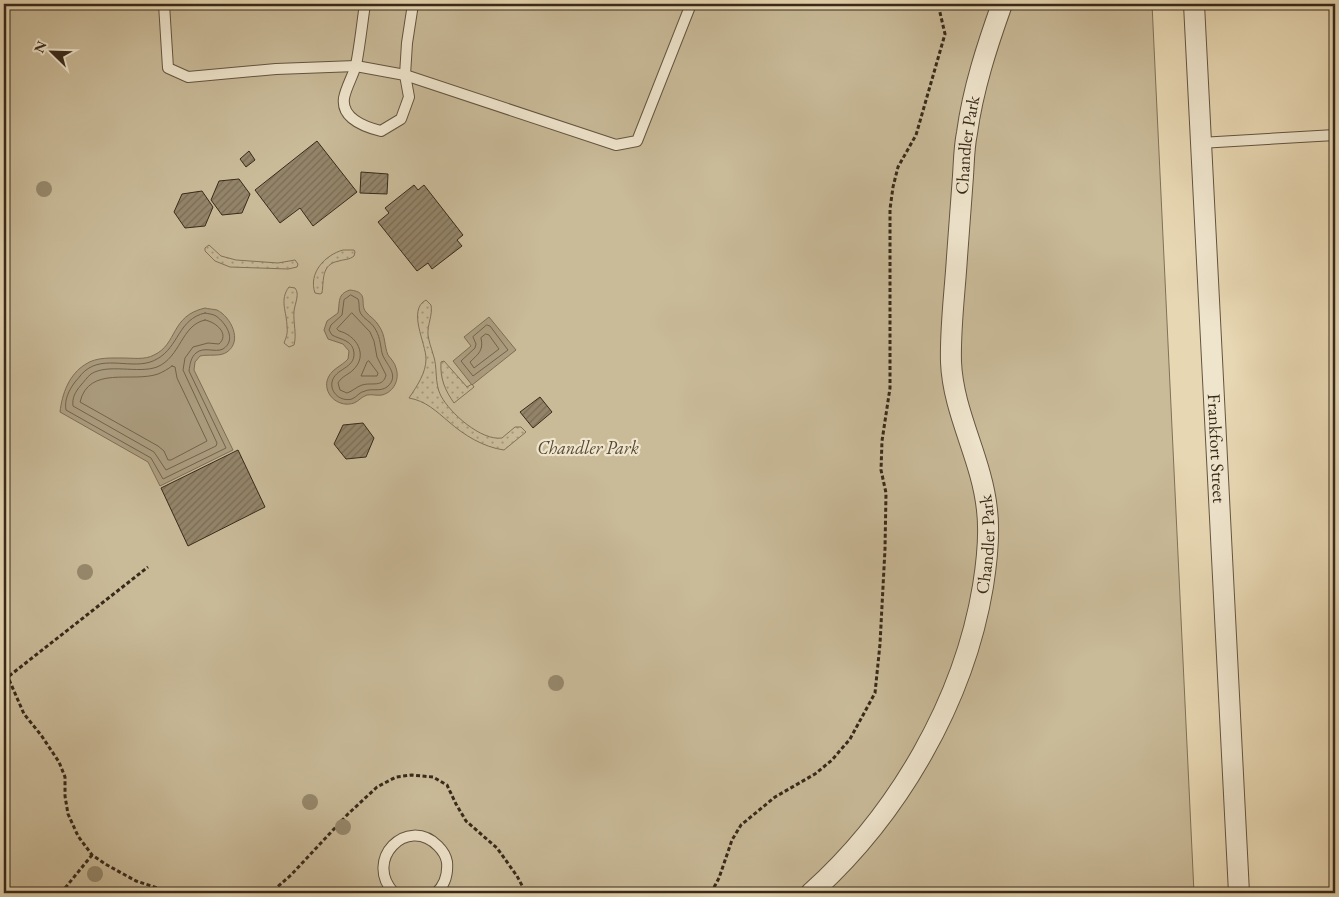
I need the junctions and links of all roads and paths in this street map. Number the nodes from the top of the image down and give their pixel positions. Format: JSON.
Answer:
{"nodes":[{"id":1,"x":164,"y":4,"type":"edge"},
{"id":2,"x":365,"y":4,"type":"edge"},
{"id":3,"x":412,"y":4,"type":"edge"},
{"id":4,"x":691,"y":4,"type":"edge"},
{"id":5,"x":938,"y":4,"type":"edge"},
{"id":6,"x":1002,"y":4,"type":"edge"},
{"id":7,"x":1194,"y":4,"type":"edge"},
{"id":8,"x":356,"y":66,"type":"junction"},
{"id":9,"x":406,"y":75,"type":"junction"},
{"id":10,"x":1335,"y":135,"type":"edge"},
{"id":11,"x":1200,"y":143,"type":"junction"},
{"id":12,"x":148,"y":567,"type":"dead end"},
{"id":13,"x":4,"y":668,"type":"edge"},
{"id":14,"x":9,"y":676,"type":"junction"},
{"id":15,"x":4,"y":680,"type":"edge"},
{"id":16,"x":92,"y":855,"type":"junction"},
{"id":17,"x":60,"y":893,"type":"edge"},
{"id":18,"x":173,"y":893,"type":"edge"},
{"id":19,"x":394,"y":893,"type":"edge"},
{"id":20,"x":436,"y":893,"type":"edge"},
{"id":21,"x":711,"y":893,"type":"edge"},
{"id":22,"x":811,"y":893,"type":"edge"},
{"id":23,"x":1239,"y":893,"type":"edge"}],
"edges":[{"from":1,"to":8,"type":"lane"},
{"from":2,"to":8,"type":"lane"},
{"from":3,"to":9,"type":"lane"},
{"from":4,"to":9,"type":"lane"},
{"from":5,"to":21,"type":"path"},
{"from":6,"to":22,"type":"street","name":"Chandler Park"},
{"from":7,"to":11,"type":"street","name":"Frankfort Street"},
{"from":8,"to":9,"type":"lane"},
{"from":8,"to":9,"type":"lane"},
{"from":10,"to":11,"type":"lane"},
{"from":11,"to":23,"type":"street","name":"Frankfort Street"},
{"from":12,"to":14,"type":"path"},
{"from":13,"to":14,"type":"path"},
{"from":14,"to":15,"type":"path"},
{"from":14,"to":16,"type":"path"},
{"from":16,"to":17,"type":"path"},
{"from":16,"to":18,"type":"path"},
{"from":19,"to":20,"type":"lane"}]}
